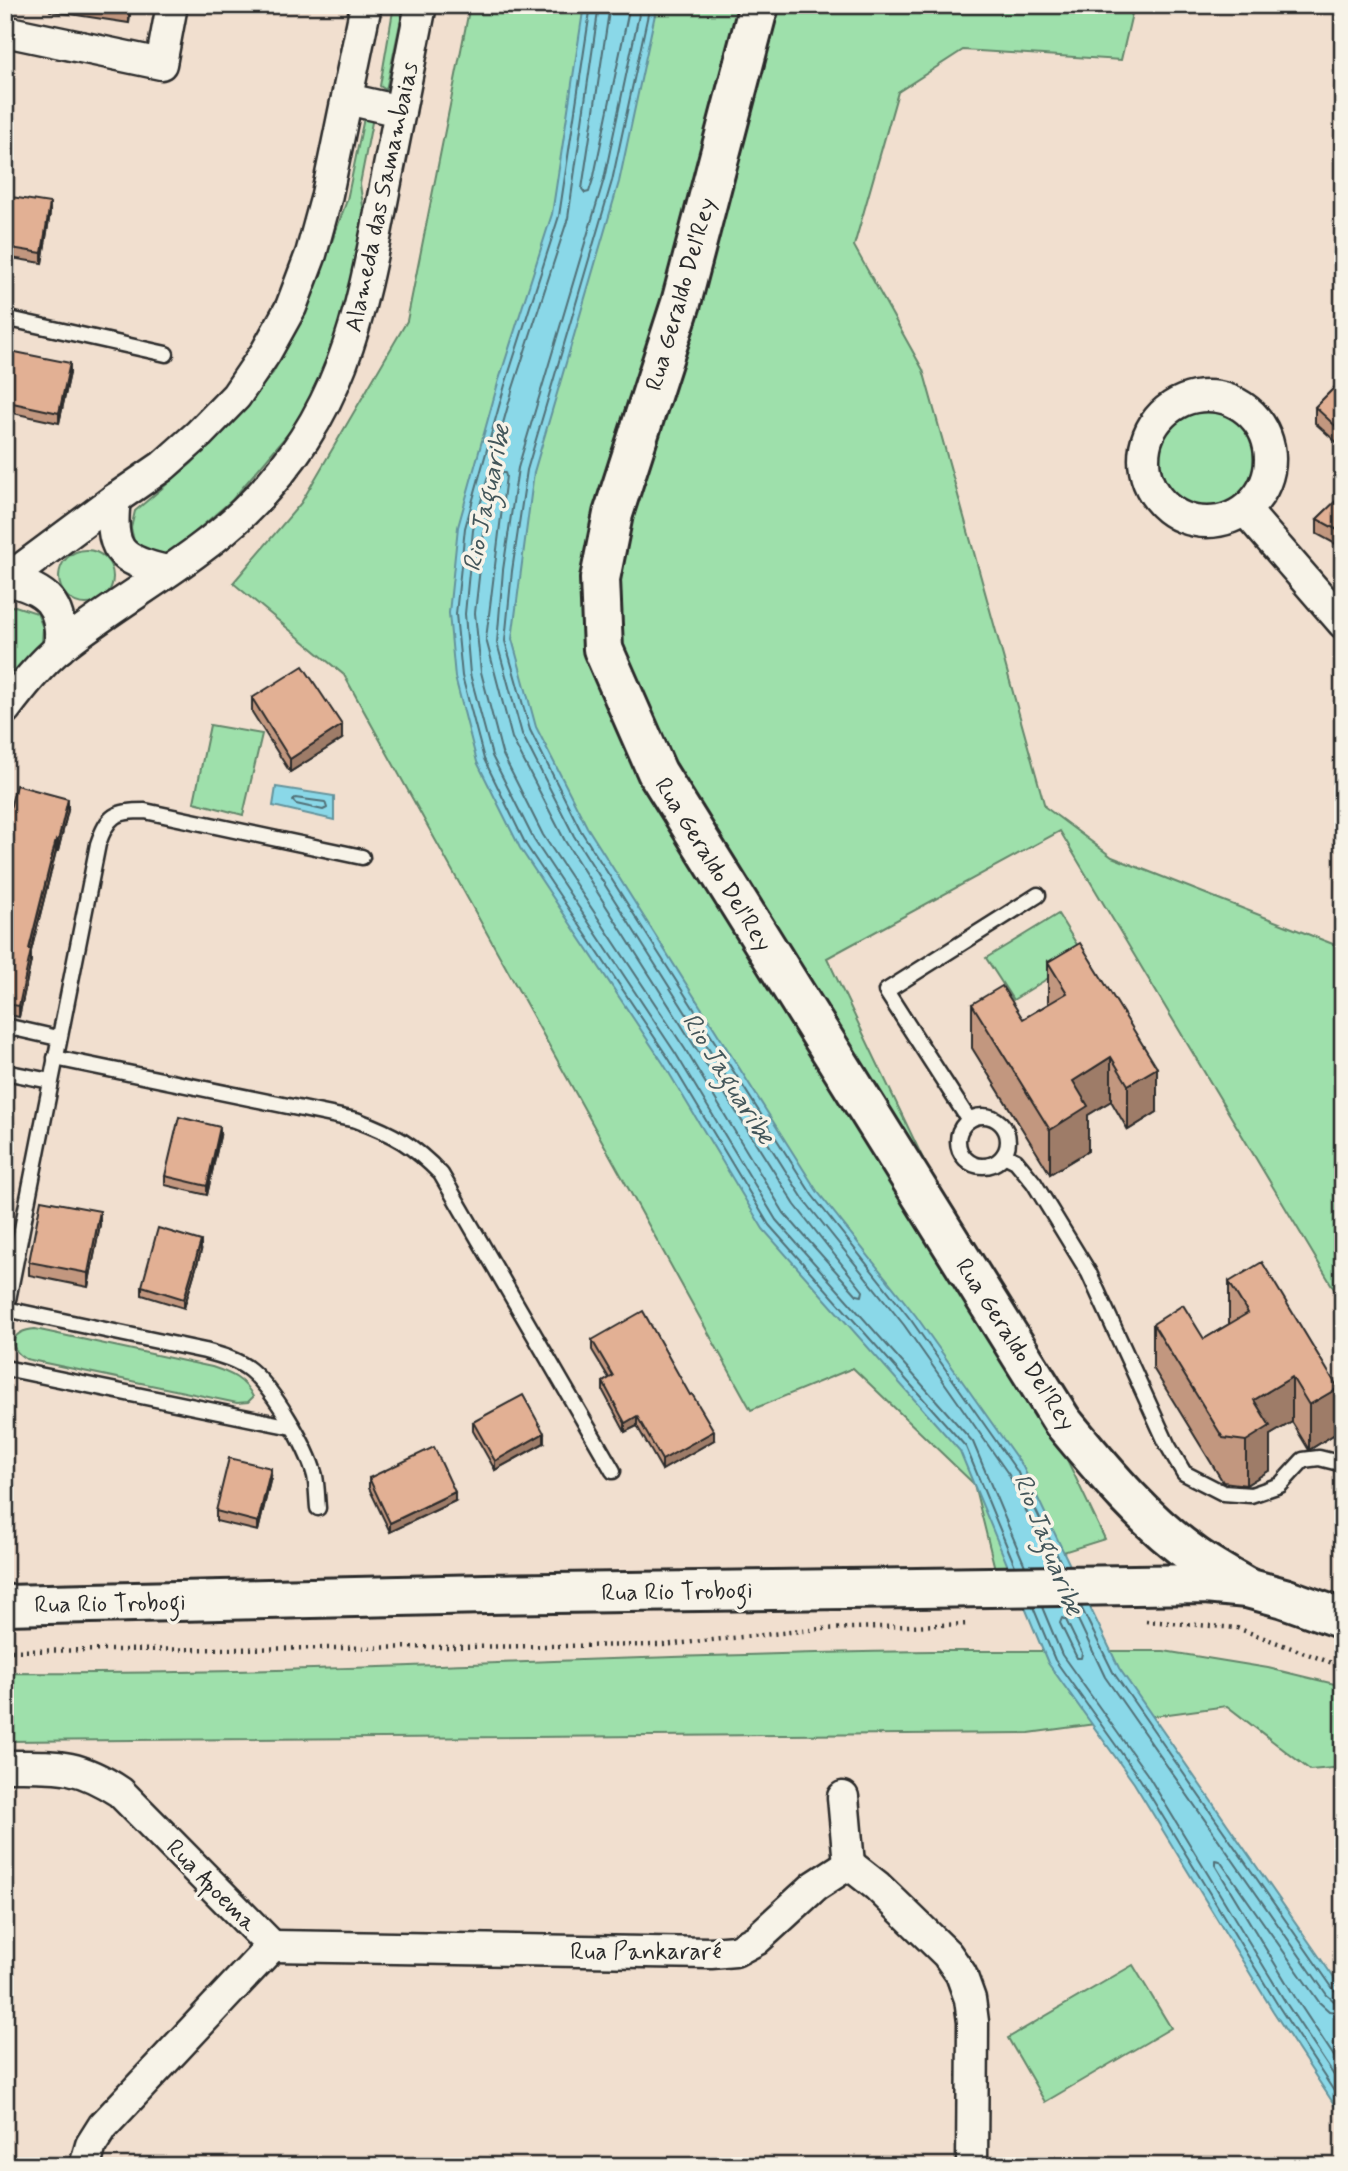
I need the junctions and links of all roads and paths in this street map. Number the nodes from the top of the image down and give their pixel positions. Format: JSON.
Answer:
{"nodes":[{"id":1,"x":172,"y":5,"type":"edge"},
{"id":2,"x":366,"y":5,"type":"edge"},
{"id":3,"x":421,"y":5,"type":"edge"},
{"id":4,"x":759,"y":5,"type":"edge"},
{"id":5,"x":5,"y":31,"type":"edge"},
{"id":6,"x":347,"y":99,"type":"junction"},
{"id":7,"x":400,"y":111,"type":"junction"},
{"id":8,"x":5,"y":318,"type":"edge"},
{"id":9,"x":166,"y":354,"type":"dead end"},
{"id":10,"x":115,"y":499,"type":"junction"},
{"id":11,"x":1245,"y":510,"type":"junction"},
{"id":12,"x":167,"y":571,"type":"junction"},
{"id":13,"x":5,"y":580,"type":"edge"},
{"id":14,"x":1343,"y":623,"type":"edge"},
{"id":15,"x":60,"y":648,"type":"junction"},
{"id":16,"x":5,"y":709,"type":"edge"},
{"id":17,"x":362,"y":857,"type":"dead end"},
{"id":18,"x":1038,"y":895,"type":"dead end"},
{"id":19,"x":5,"y":1026,"type":"edge"},
{"id":20,"x":58,"y":1038,"type":"junction"},
{"id":21,"x":55,"y":1058,"type":"junction"},
{"id":22,"x":5,"y":1072,"type":"edge"},
{"id":23,"x":50,"y":1081,"type":"junction"},
{"id":24,"x":969,"y":1120,"type":"junction"},
{"id":25,"x":1004,"y":1155,"type":"junction"},
{"id":26,"x":6,"y":1312,"type":"edge"},
{"id":27,"x":5,"y":1368,"type":"edge"},
{"id":28,"x":292,"y":1427,"type":"junction"},
{"id":29,"x":1343,"y":1464,"type":"edge"},
{"id":30,"x":613,"y":1471,"type":"dead end"},
{"id":31,"x":318,"y":1508,"type":"dead end"},
{"id":32,"x":1247,"y":1588,"type":"junction"},
{"id":33,"x":5,"y":1592,"type":"edge"},
{"id":34,"x":70,"y":1604,"type":"junction"},
{"id":35,"x":5,"y":1605,"type":"edge"},
{"id":36,"x":1343,"y":1619,"type":"edge"},
{"id":37,"x":1137,"y":1620,"type":"dead end"},
{"id":38,"x":972,"y":1624,"type":"dead end"},
{"id":39,"x":5,"y":1651,"type":"edge"},
{"id":40,"x":1343,"y":1667,"type":"edge"},
{"id":41,"x":5,"y":1766,"type":"edge"},
{"id":42,"x":843,"y":1797,"type":"dead end"},
{"id":43,"x":849,"y":1864,"type":"junction"},
{"id":44,"x":272,"y":1946,"type":"junction"},
{"id":45,"x":85,"y":2166,"type":"edge"},
{"id":46,"x":972,"y":2166,"type":"edge"}],
"edges":[{"from":1,"to":5,"type":"street"},
{"from":2,"to":6,"type":"street"},
{"from":3,"to":7,"type":"street","name":"Alameda das Samambaias"},
{"from":4,"to":32,"type":"main road","name":"Rua Geraldo Del'Rey"},
{"from":6,"to":7,"type":"street"},
{"from":6,"to":10,"type":"street"},
{"from":7,"to":12,"type":"street","name":"Alameda das Samambaias"},
{"from":8,"to":9,"type":"lane"},
{"from":10,"to":12,"type":"street"},
{"from":10,"to":13,"type":"street"},
{"from":11,"to":11,"type":"street"},
{"from":11,"to":14,"type":"street"},
{"from":12,"to":15,"type":"street","name":"Alameda das Samambaias"},
{"from":13,"to":15,"type":"street"},
{"from":15,"to":16,"type":"street","name":"Alameda das Samambaias"},
{"from":17,"to":20,"type":"lane"},
{"from":18,"to":24,"type":"lane"},
{"from":19,"to":20,"type":"lane"},
{"from":20,"to":21,"type":"lane"},
{"from":21,"to":23,"type":"lane"},
{"from":21,"to":30,"type":"lane"},
{"from":22,"to":23,"type":"lane"},
{"from":23,"to":26,"type":"lane"},
{"from":24,"to":25,"type":"lane"},
{"from":24,"to":25,"type":"lane"},
{"from":25,"to":29,"type":"lane"},
{"from":26,"to":28,"type":"lane"},
{"from":27,"to":28,"type":"lane"},
{"from":28,"to":31,"type":"lane"},
{"from":32,"to":34,"type":"main road","name":"Rua Rio Trobogi"},
{"from":32,"to":36,"type":"main road","name":"Rua Rio Trobogi"},
{"from":33,"to":34,"type":"main road"},
{"from":34,"to":35,"type":"main road","name":"Rua Rio Trobogi"},
{"from":37,"to":40,"type":"path"},
{"from":38,"to":39,"type":"path"},
{"from":41,"to":44,"type":"street","name":"Rua Apoema"},
{"from":42,"to":43,"type":"street"},
{"from":43,"to":44,"type":"street","name":"Rua Pankararé"},
{"from":43,"to":46,"type":"street"},
{"from":44,"to":45,"type":"street","name":"Rua Apoema"}]}
